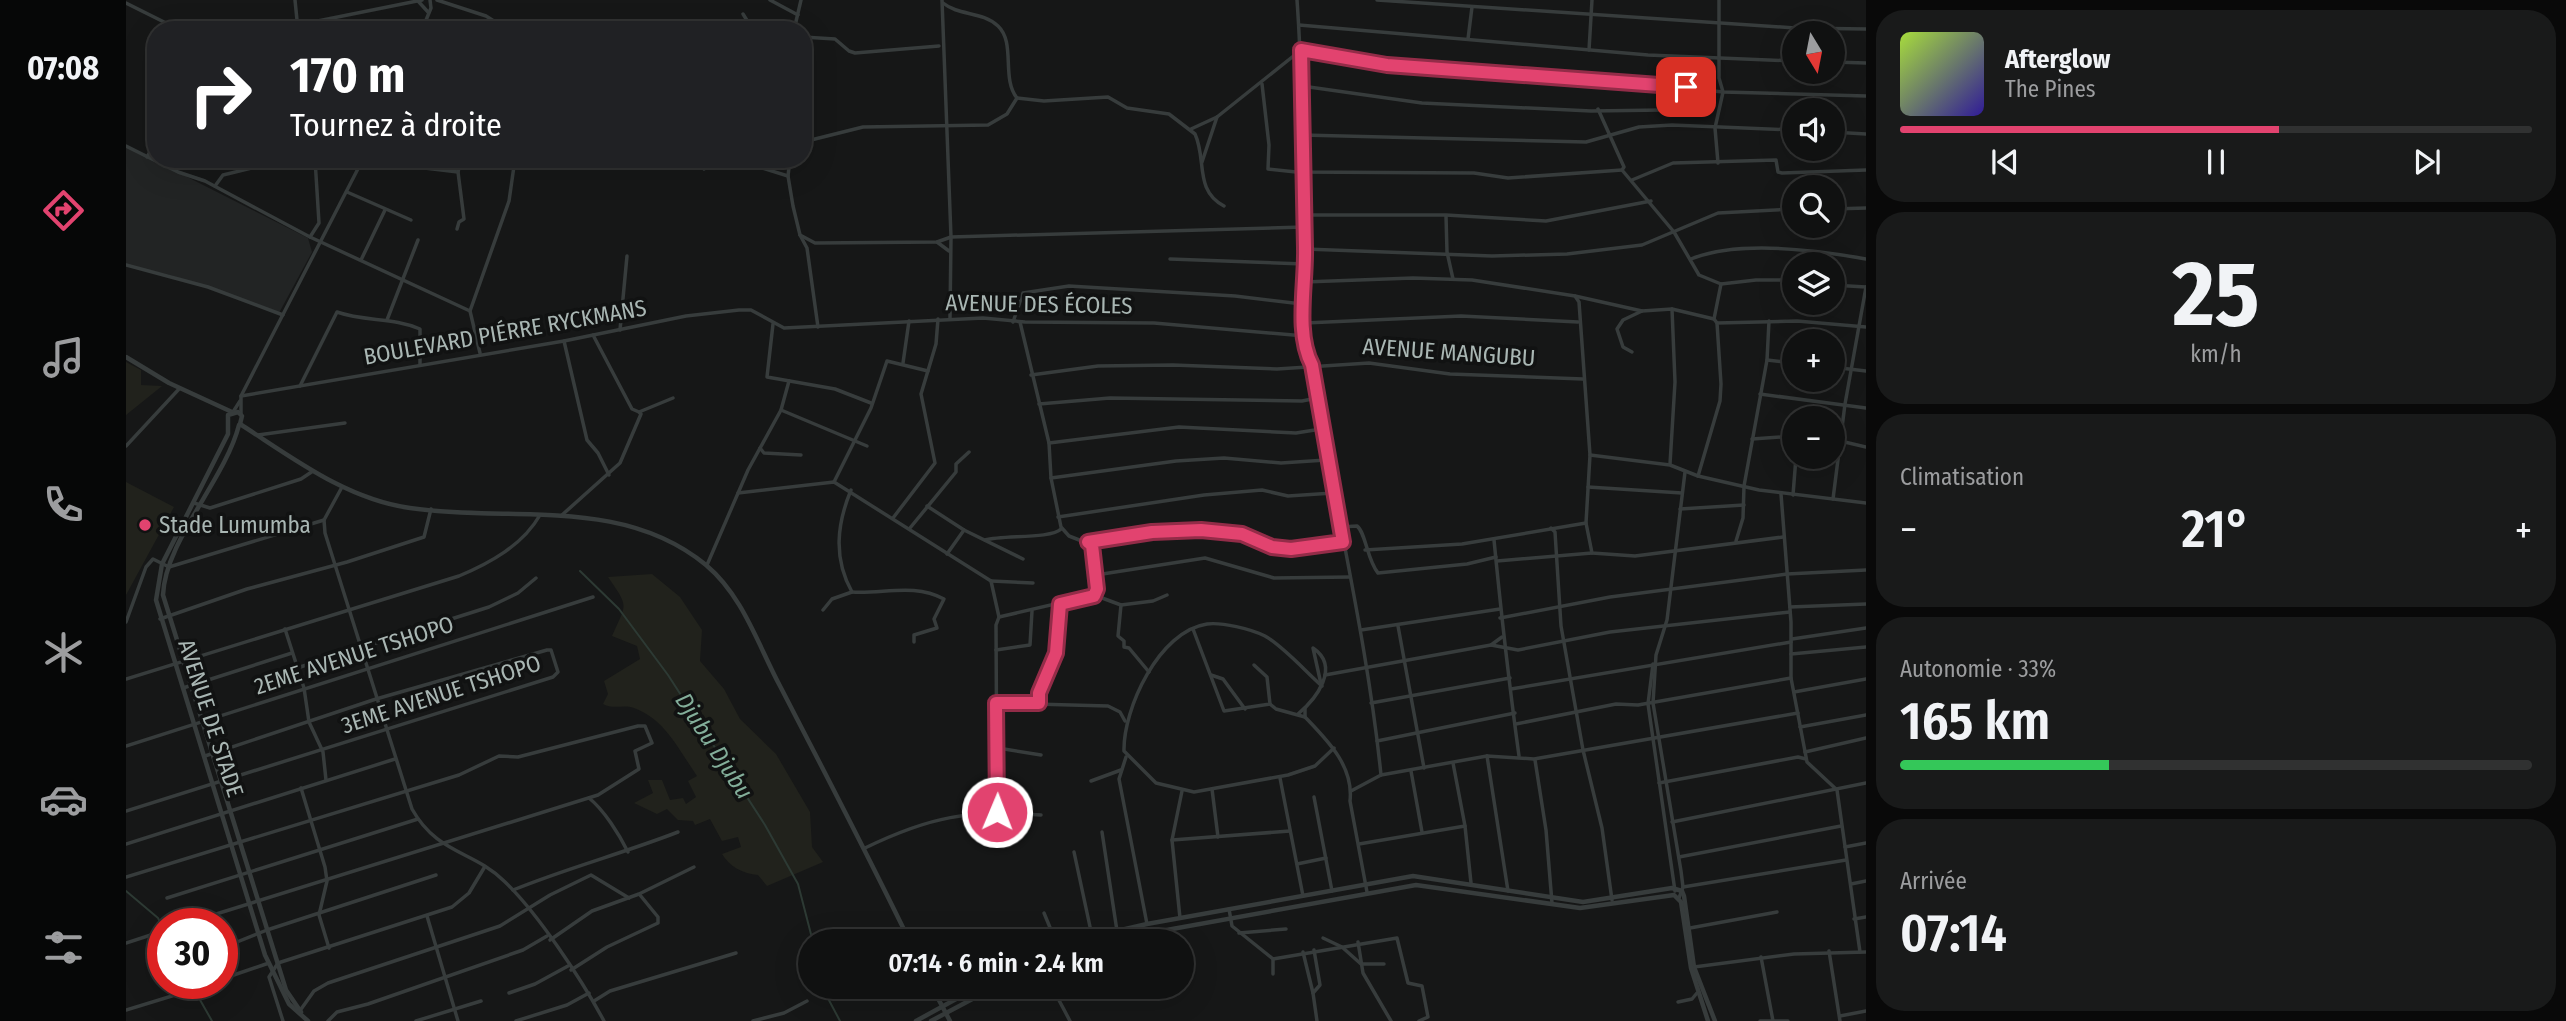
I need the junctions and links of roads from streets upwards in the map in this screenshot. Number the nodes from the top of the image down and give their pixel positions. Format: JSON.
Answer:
{"nodes":[{"id":1,"x":295,"y":0,"type":"edge"},
{"id":2,"x":430,"y":0,"type":"edge"},
{"id":3,"x":437,"y":0,"type":"edge"},
{"id":4,"x":770,"y":0,"type":"edge"},
{"id":5,"x":802,"y":0,"type":"edge"},
{"id":6,"x":1297,"y":0,"type":"edge"},
{"id":7,"x":1377,"y":0,"type":"edge"},
{"id":8,"x":1592,"y":0,"type":"edge"},
{"id":9,"x":1720,"y":0,"type":"edge"},
{"id":10,"x":420,"y":1,"type":"edge"},
{"id":11,"x":942,"y":1,"type":"edge"},
{"id":12,"x":126,"y":3,"type":"edge"},
{"id":13,"x":1472,"y":7,"type":"junction"},
{"id":14,"x":429,"y":12,"type":"junction"},
{"id":15,"x":743,"y":14,"type":"dead end"},
{"id":16,"x":798,"y":15,"type":"junction"},
{"id":17,"x":1591,"y":15,"type":"junction"},
{"id":18,"x":162,"y":21,"type":"edge"},
{"id":19,"x":297,"y":21,"type":"edge"},
{"id":20,"x":326,"y":21,"type":"edge"},
{"id":21,"x":426,"y":21,"type":"edge"},
{"id":22,"x":495,"y":21,"type":"edge"},
{"id":23,"x":748,"y":21,"type":"edge"},
{"id":24,"x":796,"y":21,"type":"edge"},
{"id":25,"x":1719,"y":23,"type":"junction"},
{"id":26,"x":1298,"y":25,"type":"junction"},
{"id":27,"x":1866,"y":29,"type":"edge"},
{"id":28,"x":944,"y":36,"type":"junction"},
{"id":29,"x":812,"y":37,"type":"edge"},
{"id":30,"x":1468,"y":39,"type":"junction"},
{"id":31,"x":939,"y":46,"type":"junction"},
{"id":32,"x":1301,"y":50,"type":"junction"},
{"id":33,"x":1589,"y":50,"type":"junction"},
{"id":34,"x":944,"y":52,"type":"junction"},
{"id":35,"x":1718,"y":60,"type":"junction"},
{"id":36,"x":1782,"y":61,"type":"edge"},
{"id":37,"x":1845,"y":62,"type":"edge"},
{"id":38,"x":1866,"y":63,"type":"edge"},
{"id":39,"x":1262,"y":83,"type":"junction"},
{"id":40,"x":1301,"y":86,"type":"junction"},
{"id":41,"x":1723,"y":92,"type":"junction"},
{"id":42,"x":1866,"y":96,"type":"edge"},
{"id":43,"x":1017,"y":98,"type":"junction"},
{"id":44,"x":1598,"y":109,"type":"junction"},
{"id":45,"x":1664,"y":110,"type":"dead end"},
{"id":46,"x":1217,"y":117,"type":"junction"},
{"id":47,"x":946,"y":124,"type":"junction"},
{"id":48,"x":1715,"y":128,"type":"junction"},
{"id":49,"x":1191,"y":129,"type":"junction"},
{"id":50,"x":1782,"y":130,"type":"edge"},
{"id":51,"x":1845,"y":133,"type":"edge"},
{"id":52,"x":1866,"y":134,"type":"edge"},
{"id":53,"x":1303,"y":135,"type":"junction"},
{"id":54,"x":1608,"y":136,"type":"junction"},
{"id":55,"x":812,"y":140,"type":"edge"},
{"id":56,"x":126,"y":146,"type":"edge"},
{"id":57,"x":147,"y":157,"type":"edge"},
{"id":58,"x":1201,"y":163,"type":"junction"},
{"id":59,"x":1718,"y":163,"type":"junction"},
{"id":60,"x":173,"y":168,"type":"edge"},
{"id":61,"x":252,"y":168,"type":"edge"},
{"id":62,"x":316,"y":168,"type":"edge"},
{"id":63,"x":358,"y":168,"type":"edge"},
{"id":64,"x":424,"y":168,"type":"edge"},
{"id":65,"x":459,"y":168,"type":"edge"},
{"id":66,"x":514,"y":168,"type":"edge"},
{"id":67,"x":767,"y":168,"type":"edge"},
{"id":68,"x":789,"y":168,"type":"edge"},
{"id":69,"x":1622,"y":170,"type":"junction"},
{"id":70,"x":1866,"y":170,"type":"edge"},
{"id":71,"x":458,"y":172,"type":"junction"},
{"id":72,"x":1303,"y":172,"type":"junction"},
{"id":73,"x":788,"y":176,"type":"junction"},
{"id":74,"x":1632,"y":180,"type":"junction"},
{"id":75,"x":215,"y":186,"type":"junction"},
{"id":76,"x":347,"y":192,"type":"junction"},
{"id":77,"x":1651,"y":201,"type":"junction"},
{"id":78,"x":1224,"y":206,"type":"dead end"},
{"id":79,"x":1866,"y":208,"type":"edge"},
{"id":80,"x":1782,"y":209,"type":"edge"},
{"id":81,"x":1845,"y":209,"type":"edge"},
{"id":82,"x":385,"y":210,"type":"junction"},
{"id":83,"x":1304,"y":215,"type":"junction"},
{"id":84,"x":1446,"y":215,"type":"junction"},
{"id":85,"x":411,"y":220,"type":"dead end"},
{"id":86,"x":1304,"y":227,"type":"junction"},
{"id":87,"x":457,"y":229,"type":"dead end"},
{"id":88,"x":1674,"y":232,"type":"junction"},
{"id":89,"x":800,"y":235,"type":"junction"},
{"id":90,"x":310,"y":237,"type":"junction"},
{"id":91,"x":951,"y":237,"type":"junction"},
{"id":92,"x":418,"y":240,"type":"dead end"},
{"id":93,"x":321,"y":241,"type":"junction"},
{"id":94,"x":937,"y":242,"type":"junction"},
{"id":95,"x":815,"y":243,"type":"junction"},
{"id":96,"x":807,"y":248,"type":"junction"},
{"id":97,"x":1305,"y":250,"type":"junction"},
{"id":98,"x":950,"y":251,"type":"junction"},
{"id":99,"x":1447,"y":253,"type":"junction"},
{"id":100,"x":627,"y":256,"type":"dead end"},
{"id":101,"x":1170,"y":259,"type":"dead end"},
{"id":102,"x":1691,"y":259,"type":"junction"},
{"id":103,"x":1866,"y":259,"type":"edge"},
{"id":104,"x":361,"y":260,"type":"junction"},
{"id":105,"x":1305,"y":264,"type":"junction"},
{"id":106,"x":126,"y":265,"type":"edge"},
{"id":107,"x":403,"y":278,"type":"junction"},
{"id":108,"x":1453,"y":279,"type":"junction"},
{"id":109,"x":1782,"y":280,"type":"edge"},
{"id":110,"x":1303,"y":282,"type":"junction"},
{"id":111,"x":1721,"y":284,"type":"junction"},
{"id":112,"x":1845,"y":286,"type":"edge"},
{"id":113,"x":1866,"y":287,"type":"edge"},
{"id":114,"x":1575,"y":296,"type":"junction"},
{"id":115,"x":1302,"y":304,"type":"junction"},
{"id":116,"x":1672,"y":309,"type":"junction"},
{"id":117,"x":470,"y":311,"type":"junction"},
{"id":118,"x":1642,"y":311,"type":"junction"},
{"id":119,"x":283,"y":315,"type":"junction"},
{"id":120,"x":950,"y":318,"type":"junction"},
{"id":121,"x":937,"y":319,"type":"junction"},
{"id":122,"x":387,"y":320,"type":"junction"},
{"id":123,"x":909,"y":321,"type":"junction"},
{"id":124,"x":1715,"y":321,"type":"junction"},
{"id":125,"x":1769,"y":321,"type":"junction"},
{"id":126,"x":1013,"y":322,"type":"junction"},
{"id":127,"x":1020,"y":322,"type":"junction"},
{"id":128,"x":1579,"y":322,"type":"junction"},
{"id":129,"x":1305,"y":323,"type":"junction"},
{"id":130,"x":773,"y":324,"type":"junction"},
{"id":131,"x":1859,"y":326,"type":"junction"},
{"id":132,"x":818,"y":327,"type":"junction"},
{"id":133,"x":1866,"y":327,"type":"edge"},
{"id":134,"x":620,"y":330,"type":"junction"},
{"id":135,"x":593,"y":335,"type":"junction"},
{"id":136,"x":1305,"y":335,"type":"junction"},
{"id":137,"x":564,"y":341,"type":"junction"},
{"id":138,"x":1632,"y":352,"type":"dead end"},
{"id":139,"x":480,"y":353,"type":"junction"},
{"id":140,"x":126,"y":357,"type":"edge"},
{"id":141,"x":1767,"y":360,"type":"junction"},
{"id":142,"x":1782,"y":362,"type":"edge"},
{"id":143,"x":903,"y":363,"type":"junction"},
{"id":144,"x":420,"y":365,"type":"junction"},
{"id":145,"x":1312,"y":365,"type":"junction"},
{"id":146,"x":1845,"y":368,"type":"edge"},
{"id":147,"x":1852,"y":369,"type":"junction"},
{"id":148,"x":928,"y":371,"type":"junction"},
{"id":149,"x":1866,"y":371,"type":"edge"},
{"id":150,"x":1031,"y":375,"type":"junction"},
{"id":151,"x":1583,"y":379,"type":"junction"},
{"id":152,"x":789,"y":381,"type":"junction"},
{"id":153,"x":300,"y":387,"type":"junction"},
{"id":154,"x":180,"y":388,"type":"junction"},
{"id":155,"x":1760,"y":394,"type":"junction"},
{"id":156,"x":241,"y":398,"type":"junction"},
{"id":157,"x":673,"y":398,"type":"dead end"},
{"id":158,"x":1317,"y":398,"type":"junction"},
{"id":159,"x":1039,"y":404,"type":"junction"},
{"id":160,"x":1845,"y":404,"type":"junction"},
{"id":161,"x":871,"y":405,"type":"junction"},
{"id":162,"x":219,"y":408,"type":"junction"},
{"id":163,"x":1866,"y":408,"type":"edge"},
{"id":164,"x":781,"y":410,"type":"junction"},
{"id":165,"x":232,"y":412,"type":"junction"},
{"id":166,"x":639,"y":412,"type":"junction"},
{"id":167,"x":240,"y":414,"type":"junction"},
{"id":168,"x":228,"y":422,"type":"junction"},
{"id":169,"x":345,"y":423,"type":"dead end"},
{"id":170,"x":240,"y":424,"type":"junction"},
{"id":171,"x":1321,"y":429,"type":"junction"},
{"id":172,"x":258,"y":435,"type":"junction"},
{"id":173,"x":1782,"y":437,"type":"edge"},
{"id":174,"x":1752,"y":439,"type":"junction"},
{"id":175,"x":1845,"y":441,"type":"edge"},
{"id":176,"x":855,"y":442,"type":"junction"},
{"id":177,"x":1048,"y":443,"type":"junction"},
{"id":178,"x":126,"y":446,"type":"edge"},
{"id":179,"x":867,"y":446,"type":"dead end"},
{"id":180,"x":1866,"y":447,"type":"edge"},
{"id":181,"x":760,"y":448,"type":"junction"},
{"id":182,"x":969,"y":452,"type":"dead end"},
{"id":183,"x":1590,"y":454,"type":"junction"},
{"id":184,"x":801,"y":455,"type":"dead end"},
{"id":185,"x":1326,"y":460,"type":"junction"},
{"id":186,"x":1670,"y":465,"type":"junction"},
{"id":187,"x":1795,"y":469,"type":"edge"},
{"id":188,"x":1837,"y":469,"type":"edge"},
{"id":189,"x":211,"y":470,"type":"junction"},
{"id":190,"x":313,"y":471,"type":"junction"},
{"id":191,"x":219,"y":472,"type":"junction"},
{"id":192,"x":1685,"y":472,"type":"junction"},
{"id":193,"x":609,"y":475,"type":"junction"},
{"id":194,"x":1698,"y":476,"type":"junction"},
{"id":195,"x":1051,"y":478,"type":"junction"},
{"id":196,"x":834,"y":482,"type":"junction"},
{"id":197,"x":1744,"y":486,"type":"junction"},
{"id":198,"x":342,"y":487,"type":"junction"},
{"id":199,"x":1588,"y":487,"type":"junction"},
{"id":200,"x":851,"y":490,"type":"junction"},
{"id":201,"x":738,"y":493,"type":"junction"},
{"id":202,"x":1333,"y":493,"type":"junction"},
{"id":203,"x":1682,"y":493,"type":"junction"},
{"id":204,"x":1782,"y":494,"type":"junction"},
{"id":205,"x":1793,"y":495,"type":"junction"},
{"id":206,"x":1833,"y":499,"type":"junction"},
{"id":207,"x":194,"y":503,"type":"junction"},
{"id":208,"x":1866,"y":503,"type":"edge"},
{"id":209,"x":1745,"y":505,"type":"junction"},
{"id":210,"x":927,"y":506,"type":"junction"},
{"id":211,"x":200,"y":507,"type":"junction"},
{"id":212,"x":431,"y":509,"type":"junction"},
{"id":213,"x":1680,"y":509,"type":"junction"},
{"id":214,"x":540,"y":515,"type":"junction"},
{"id":215,"x":562,"y":515,"type":"junction"},
{"id":216,"x":1058,"y":517,"type":"junction"},
{"id":217,"x":893,"y":518,"type":"junction"},
{"id":218,"x":324,"y":520,"type":"junction"},
{"id":219,"x":1586,"y":523,"type":"junction"},
{"id":220,"x":1061,"y":527,"type":"junction"},
{"id":221,"x":1340,"y":527,"type":"junction"},
{"id":222,"x":1551,"y":528,"type":"junction"},
{"id":223,"x":909,"y":529,"type":"junction"},
{"id":224,"x":964,"y":530,"type":"junction"},
{"id":225,"x":1783,"y":537,"type":"junction"},
{"id":226,"x":985,"y":540,"type":"junction"},
{"id":227,"x":1494,"y":540,"type":"junction"},
{"id":228,"x":1736,"y":541,"type":"junction"},
{"id":229,"x":1088,"y":542,"type":"junction"},
{"id":230,"x":1343,"y":542,"type":"junction"},
{"id":231,"x":1365,"y":550,"type":"junction"},
{"id":232,"x":1674,"y":552,"type":"junction"},
{"id":233,"x":1592,"y":553,"type":"junction"},
{"id":234,"x":947,"y":554,"type":"junction"},
{"id":235,"x":1557,"y":555,"type":"junction"},
{"id":236,"x":1023,"y":559,"type":"dead end"},
{"id":237,"x":1497,"y":559,"type":"junction"},
{"id":238,"x":334,"y":564,"type":"junction"},
{"id":239,"x":162,"y":565,"type":"junction"},
{"id":240,"x":707,"y":565,"type":"junction"},
{"id":241,"x":169,"y":567,"type":"junction"},
{"id":242,"x":1866,"y":570,"type":"edge"},
{"id":243,"x":1787,"y":574,"type":"junction"},
{"id":244,"x":1096,"y":575,"type":"junction"},
{"id":245,"x":1350,"y":577,"type":"junction"},
{"id":246,"x":536,"y":578,"type":"dead end"},
{"id":247,"x":991,"y":581,"type":"junction"},
{"id":248,"x":1032,"y":583,"type":"dead end"},
{"id":249,"x":1668,"y":591,"type":"junction"},
{"id":250,"x":852,"y":592,"type":"junction"},
{"id":251,"x":1167,"y":595,"type":"dead end"},
{"id":252,"x":1094,"y":596,"type":"junction"},
{"id":253,"x":593,"y":597,"type":"dead end"},
{"id":254,"x":1060,"y":604,"type":"junction"},
{"id":255,"x":1866,"y":604,"type":"edge"},
{"id":256,"x":1121,"y":605,"type":"junction"},
{"id":257,"x":1559,"y":606,"type":"junction"},
{"id":258,"x":349,"y":609,"type":"junction"},
{"id":259,"x":823,"y":610,"type":"dead end"},
{"id":260,"x":1032,"y":610,"type":"junction"},
{"id":261,"x":1500,"y":610,"type":"junction"},
{"id":262,"x":1790,"y":610,"type":"junction"},
{"id":263,"x":168,"y":616,"type":"junction"},
{"id":264,"x":999,"y":617,"type":"junction"},
{"id":265,"x":1500,"y":618,"type":"junction"},
{"id":266,"x":160,"y":619,"type":"junction"},
{"id":267,"x":126,"y":622,"type":"edge"},
{"id":268,"x":1398,"y":626,"type":"junction"},
{"id":269,"x":1661,"y":626,"type":"junction"},
{"id":270,"x":1193,"y":628,"type":"junction"},
{"id":271,"x":1866,"y":628,"type":"edge"},
{"id":272,"x":285,"y":629,"type":"junction"},
{"id":273,"x":1361,"y":630,"type":"junction"},
{"id":274,"x":1503,"y":636,"type":"junction"},
{"id":275,"x":1792,"y":640,"type":"junction"},
{"id":276,"x":1564,"y":641,"type":"junction"},
{"id":277,"x":914,"y":642,"type":"dead end"},
{"id":278,"x":1491,"y":645,"type":"junction"},
{"id":279,"x":1866,"y":647,"type":"edge"},
{"id":280,"x":362,"y":648,"type":"junction"},
{"id":281,"x":1503,"y":648,"type":"junction"},
{"id":282,"x":996,"y":650,"type":"junction"},
{"id":283,"x":292,"y":653,"type":"junction"},
{"id":284,"x":1791,"y":654,"type":"junction"},
{"id":285,"x":183,"y":662,"type":"junction"},
{"id":286,"x":1405,"y":663,"type":"junction"},
{"id":287,"x":1654,"y":664,"type":"junction"},
{"id":288,"x":176,"y":665,"type":"junction"},
{"id":289,"x":1254,"y":666,"type":"dead end"},
{"id":290,"x":297,"y":668,"type":"junction"},
{"id":291,"x":1366,"y":668,"type":"junction"},
{"id":292,"x":367,"y":669,"type":"junction"},
{"id":293,"x":1149,"y":673,"type":"junction"},
{"id":294,"x":1210,"y":675,"type":"junction"},
{"id":295,"x":1325,"y":675,"type":"junction"},
{"id":296,"x":1571,"y":677,"type":"junction"},
{"id":297,"x":1510,"y":678,"type":"junction"},
{"id":298,"x":1791,"y":678,"type":"junction"},
{"id":299,"x":126,"y":679,"type":"edge"},
{"id":300,"x":1866,"y":679,"type":"edge"},
{"id":301,"x":191,"y":686,"type":"junction"},
{"id":302,"x":183,"y":688,"type":"junction"},
{"id":303,"x":304,"y":688,"type":"junction"},
{"id":304,"x":1511,"y":689,"type":"junction"},
{"id":305,"x":1794,"y":692,"type":"junction"},
{"id":306,"x":1413,"y":698,"type":"junction"},
{"id":307,"x":376,"y":699,"type":"junction"},
{"id":308,"x":996,"y":703,"type":"junction"},
{"id":309,"x":1039,"y":703,"type":"junction"},
{"id":310,"x":1371,"y":703,"type":"junction"},
{"id":311,"x":1653,"y":703,"type":"junction"},
{"id":312,"x":1270,"y":704,"type":"junction"},
{"id":313,"x":1648,"y":704,"type":"junction"},
{"id":314,"x":1305,"y":708,"type":"junction"},
{"id":315,"x":1245,"y":709,"type":"junction"},
{"id":316,"x":1515,"y":713,"type":"junction"},
{"id":317,"x":1578,"y":713,"type":"junction"},
{"id":318,"x":1798,"y":713,"type":"junction"},
{"id":319,"x":1298,"y":714,"type":"junction"},
{"id":320,"x":1866,"y":715,"type":"edge"},
{"id":321,"x":1305,"y":717,"type":"junction"},
{"id":322,"x":309,"y":722,"type":"junction"},
{"id":323,"x":203,"y":723,"type":"junction"},
{"id":324,"x":1126,"y":723,"type":"junction"},
{"id":325,"x":1516,"y":724,"type":"junction"},
{"id":326,"x":195,"y":726,"type":"junction"},
{"id":327,"x":1800,"y":727,"type":"junction"},
{"id":328,"x":386,"y":731,"type":"junction"},
{"id":329,"x":1418,"y":734,"type":"junction"},
{"id":330,"x":1658,"y":737,"type":"junction"},
{"id":331,"x":1866,"y":738,"type":"edge"},
{"id":332,"x":1651,"y":739,"type":"junction"},
{"id":333,"x":1377,"y":741,"type":"junction"},
{"id":334,"x":126,"y":746,"type":"edge"},
{"id":335,"x":998,"y":748,"type":"junction"},
{"id":336,"x":1334,"y":748,"type":"junction"},
{"id":337,"x":1583,"y":750,"type":"junction"},
{"id":338,"x":1805,"y":751,"type":"junction"},
{"id":339,"x":323,"y":752,"type":"junction"},
{"id":340,"x":213,"y":753,"type":"junction"},
{"id":341,"x":1041,"y":755,"type":"dead end"},
{"id":342,"x":205,"y":756,"type":"junction"},
{"id":343,"x":1487,"y":756,"type":"junction"},
{"id":344,"x":1126,"y":757,"type":"junction"},
{"id":345,"x":1520,"y":757,"type":"junction"},
{"id":346,"x":395,"y":759,"type":"junction"},
{"id":347,"x":1535,"y":759,"type":"junction"},
{"id":348,"x":1806,"y":759,"type":"junction"},
{"id":349,"x":1452,"y":763,"type":"junction"},
{"id":350,"x":1424,"y":768,"type":"junction"},
{"id":351,"x":1121,"y":770,"type":"junction"},
{"id":352,"x":1411,"y":771,"type":"junction"},
{"id":353,"x":1381,"y":775,"type":"junction"},
{"id":354,"x":1280,"y":777,"type":"junction"},
{"id":355,"x":326,"y":780,"type":"junction"},
{"id":356,"x":1091,"y":781,"type":"dead end"},
{"id":357,"x":221,"y":782,"type":"junction"},
{"id":358,"x":1666,"y":782,"type":"junction"},
{"id":359,"x":1659,"y":783,"type":"junction"},
{"id":360,"x":1866,"y":783,"type":"edge"},
{"id":361,"x":214,"y":784,"type":"junction"},
{"id":362,"x":301,"y":788,"type":"junction"},
{"id":363,"x":1213,"y":789,"type":"junction"},
{"id":364,"x":404,"y":790,"type":"junction"},
{"id":365,"x":1837,"y":790,"type":"junction"},
{"id":366,"x":1182,"y":791,"type":"junction"},
{"id":367,"x":1351,"y":791,"type":"junction"},
{"id":368,"x":1314,"y":797,"type":"dead end"},
{"id":369,"x":588,"y":798,"type":"junction"},
{"id":370,"x":126,"y":811,"type":"edge"},
{"id":371,"x":230,"y":811,"type":"junction"},
{"id":372,"x":997,"y":812,"type":"junction"},
{"id":373,"x":223,"y":813,"type":"junction"},
{"id":374,"x":1041,"y":815,"type":"dead end"},
{"id":375,"x":418,"y":819,"type":"junction"},
{"id":376,"x":312,"y":820,"type":"junction"},
{"id":377,"x":1672,"y":822,"type":"junction"},
{"id":378,"x":1465,"y":826,"type":"junction"},
{"id":379,"x":1841,"y":827,"type":"junction"},
{"id":380,"x":1670,"y":828,"type":"junction"},
{"id":381,"x":1290,"y":831,"type":"junction"},
{"id":382,"x":678,"y":832,"type":"dead end"},
{"id":383,"x":1102,"y":832,"type":"dead end"},
{"id":384,"x":1422,"y":832,"type":"junction"},
{"id":385,"x":1218,"y":837,"type":"junction"},
{"id":386,"x":1172,"y":840,"type":"junction"},
{"id":387,"x":240,"y":842,"type":"junction"},
{"id":388,"x":126,"y":844,"type":"edge"},
{"id":389,"x":442,"y":844,"type":"junction"},
{"id":390,"x":1359,"y":844,"type":"junction"},
{"id":391,"x":1866,"y":844,"type":"edge"},
{"id":392,"x":233,"y":845,"type":"junction"},
{"id":393,"x":865,"y":848,"type":"junction"},
{"id":394,"x":1844,"y":848,"type":"junction"},
{"id":395,"x":321,"y":850,"type":"junction"},
{"id":396,"x":628,"y":852,"type":"junction"},
{"id":397,"x":1074,"y":852,"type":"dead end"},
{"id":398,"x":1679,"y":857,"type":"junction"},
{"id":399,"x":1326,"y":858,"type":"junction"},
{"id":400,"x":1846,"y":860,"type":"junction"},
{"id":401,"x":1297,"y":864,"type":"junction"},
{"id":402,"x":694,"y":867,"type":"dead end"},
{"id":403,"x":484,"y":868,"type":"junction"},
{"id":404,"x":242,"y":873,"type":"junction"},
{"id":405,"x":249,"y":873,"type":"junction"},
{"id":406,"x":436,"y":875,"type":"dead end"},
{"id":407,"x":126,"y":877,"type":"edge"},
{"id":408,"x":327,"y":881,"type":"junction"},
{"id":409,"x":1866,"y":881,"type":"edge"},
{"id":410,"x":1471,"y":883,"type":"junction"},
{"id":411,"x":1850,"y":884,"type":"junction"},
{"id":412,"x":1366,"y":885,"type":"junction"},
{"id":413,"x":1680,"y":889,"type":"junction"},
{"id":414,"x":513,"y":890,"type":"junction"},
{"id":415,"x":1332,"y":891,"type":"junction"},
{"id":416,"x":1508,"y":891,"type":"junction"},
{"id":417,"x":1367,"y":892,"type":"junction"},
{"id":418,"x":639,"y":894,"type":"junction"},
{"id":419,"x":1303,"y":896,"type":"junction"},
{"id":420,"x":1677,"y":896,"type":"junction"},
{"id":421,"x":167,"y":898,"type":"dead end"},
{"id":422,"x":629,"y":898,"type":"junction"},
{"id":423,"x":1612,"y":898,"type":"junction"},
{"id":424,"x":257,"y":900,"type":"junction"},
{"id":425,"x":1553,"y":901,"type":"junction"},
{"id":426,"x":250,"y":902,"type":"junction"},
{"id":427,"x":1611,"y":905,"type":"junction"},
{"id":428,"x":232,"y":908,"type":"edge"},
{"id":429,"x":1229,"y":909,"type":"junction"},
{"id":430,"x":529,"y":910,"type":"junction"},
{"id":431,"x":1777,"y":912,"type":"dead end"},
{"id":432,"x":1044,"y":913,"type":"dead end"},
{"id":433,"x":319,"y":915,"type":"junction"},
{"id":434,"x":427,"y":916,"type":"junction"},
{"id":435,"x":1866,"y":917,"type":"edge"},
{"id":436,"x":1180,"y":918,"type":"junction"},
{"id":437,"x":1231,"y":918,"type":"junction"},
{"id":438,"x":1854,"y":919,"type":"junction"},
{"id":439,"x":1147,"y":924,"type":"junction"},
{"id":440,"x":1690,"y":928,"type":"junction"},
{"id":441,"x":904,"y":929,"type":"edge"},
{"id":442,"x":1051,"y":929,"type":"edge"},
{"id":443,"x":1090,"y":929,"type":"edge"},
{"id":444,"x":1117,"y":929,"type":"edge"},
{"id":445,"x":1126,"y":929,"type":"edge"},
{"id":446,"x":1171,"y":929,"type":"edge"},
{"id":447,"x":1286,"y":929,"type":"dead end"},
{"id":448,"x":267,"y":930,"type":"junction"},
{"id":449,"x":1239,"y":933,"type":"junction"},
{"id":450,"x":261,"y":935,"type":"junction"},
{"id":451,"x":147,"y":936,"type":"edge"},
{"id":452,"x":549,"y":938,"type":"junction"},
{"id":453,"x":1322,"y":938,"type":"dead end"},
{"id":454,"x":1358,"y":942,"type":"junction"},
{"id":455,"x":126,"y":943,"type":"edge"},
{"id":456,"x":238,"y":943,"type":"edge"},
{"id":457,"x":1340,"y":946,"type":"junction"},
{"id":458,"x":436,"y":947,"type":"junction"},
{"id":459,"x":329,"y":948,"type":"junction"},
{"id":460,"x":1314,"y":950,"type":"junction"},
{"id":461,"x":1829,"y":951,"type":"junction"},
{"id":462,"x":1303,"y":952,"type":"junction"},
{"id":463,"x":1860,"y":952,"type":"junction"},
{"id":464,"x":1866,"y":952,"type":"edge"},
{"id":465,"x":736,"y":953,"type":"dead end"},
{"id":466,"x":1760,"y":957,"type":"junction"},
{"id":467,"x":1274,"y":958,"type":"junction"},
{"id":468,"x":269,"y":963,"type":"junction"},
{"id":469,"x":278,"y":963,"type":"junction"},
{"id":470,"x":1361,"y":964,"type":"junction"},
{"id":471,"x":1384,"y":964,"type":"dead end"},
{"id":472,"x":570,"y":968,"type":"junction"},
{"id":473,"x":1693,"y":968,"type":"junction"},
{"id":474,"x":272,"y":971,"type":"junction"},
{"id":475,"x":238,"y":974,"type":"edge"},
{"id":476,"x":1273,"y":974,"type":"dead end"},
{"id":477,"x":445,"y":976,"type":"junction"},
{"id":478,"x":509,"y":993,"type":"dead end"},
{"id":479,"x":589,"y":993,"type":"junction"},
{"id":480,"x":1313,"y":993,"type":"junction"},
{"id":481,"x":1697,"y":993,"type":"junction"},
{"id":482,"x":162,"y":999,"type":"edge"},
{"id":483,"x":938,"y":999,"type":"edge"},
{"id":484,"x":955,"y":999,"type":"edge"},
{"id":485,"x":972,"y":999,"type":"edge"},
{"id":486,"x":1058,"y":999,"type":"edge"},
{"id":487,"x":481,"y":1001,"type":"dead end"},
{"id":488,"x":594,"y":1001,"type":"junction"},
{"id":489,"x":807,"y":1001,"type":"dead end"},
{"id":490,"x":1678,"y":1002,"type":"dead end"},
{"id":491,"x":941,"y":1006,"type":"junction"},
{"id":492,"x":454,"y":1009,"type":"junction"},
{"id":493,"x":126,"y":1010,"type":"edge"},
{"id":494,"x":1866,"y":1011,"type":"edge"},
{"id":495,"x":299,"y":1012,"type":"junction"},
{"id":496,"x":945,"y":1013,"type":"junction"},
{"id":497,"x":1840,"y":1018,"type":"edge"},
{"id":498,"x":1773,"y":1020,"type":"edge"},
{"id":499,"x":283,"y":1021,"type":"edge"},
{"id":500,"x":311,"y":1021,"type":"edge"},
{"id":501,"x":328,"y":1021,"type":"edge"},
{"id":502,"x":416,"y":1021,"type":"edge"},
{"id":503,"x":458,"y":1021,"type":"edge"},
{"id":504,"x":516,"y":1021,"type":"edge"},
{"id":505,"x":603,"y":1021,"type":"edge"},
{"id":506,"x":753,"y":1021,"type":"edge"},
{"id":507,"x":916,"y":1021,"type":"edge"},
{"id":508,"x":932,"y":1021,"type":"edge"},
{"id":509,"x":950,"y":1021,"type":"edge"},
{"id":510,"x":1070,"y":1021,"type":"edge"},
{"id":511,"x":1317,"y":1021,"type":"edge"},
{"id":512,"x":1391,"y":1021,"type":"edge"},
{"id":513,"x":1419,"y":1021,"type":"edge"},
{"id":514,"x":1708,"y":1021,"type":"edge"},
{"id":515,"x":1714,"y":1021,"type":"edge"},
{"id":516,"x":1760,"y":1021,"type":"edge"},
{"id":517,"x":1788,"y":1021,"type":"edge"}],
"edges":[{"from":1,"to":19,"type":"street"},
{"from":2,"to":14,"type":"street"},
{"from":3,"to":22,"type":"street"},
{"from":4,"to":16,"type":"street"},
{"from":5,"to":16,"type":"street"},
{"from":6,"to":26,"type":"street"},
{"from":7,"to":13,"type":"street"},
{"from":8,"to":17,"type":"street"},
{"from":9,"to":25,"type":"street"},
{"from":10,"to":14,"type":"street"},
{"from":10,"to":20,"type":"street"},
{"from":11,"to":28,"type":"street"},
{"from":11,"to":43,"type":"street"},
{"from":12,"to":18,"type":"street"},
{"from":13,"to":17,"type":"street"},
{"from":13,"to":30,"type":"street"},
{"from":14,"to":21,"type":"street"},
{"from":15,"to":23,"type":"street"},
{"from":16,"to":24,"type":"street"},
{"from":17,"to":25,"type":"street"},
{"from":17,"to":33,"type":"street"},
{"from":25,"to":27,"type":"street"},
{"from":25,"to":35,"type":"street"},
{"from":26,"to":30,"type":"street"},
{"from":26,"to":32,"type":"street"},
{"from":28,"to":31,"type":"street"},
{"from":28,"to":34,"type":"street"},
{"from":29,"to":31,"type":"street"},
{"from":30,"to":33,"type":"street"},
{"from":31,"to":34,"type":"street"},
{"from":32,"to":39,"type":"street"},
{"from":32,"to":40,"type":"street"},
{"from":32,"to":41,"type":"street"},
{"from":33,"to":35,"type":"street"},
{"from":34,"to":47,"type":"street"},
{"from":35,"to":36,"type":"street"},
{"from":35,"to":41,"type":"street"},
{"from":37,"to":38,"type":"street"},
{"from":39,"to":46,"type":"street"},
{"from":39,"to":72,"type":"street"},
{"from":40,"to":44,"type":"street"},
{"from":40,"to":53,"type":"street"},
{"from":41,"to":42,"type":"street"},
{"from":41,"to":48,"type":"street"},
{"from":43,"to":47,"type":"street"},
{"from":43,"to":49,"type":"street"},
{"from":44,"to":45,"type":"street"},
{"from":44,"to":54,"type":"street"},
{"from":46,"to":49,"type":"street"},
{"from":46,"to":58,"type":"street"},
{"from":47,"to":55,"type":"street"},
{"from":47,"to":91,"type":"street"},
{"from":48,"to":50,"type":"street"},
{"from":48,"to":54,"type":"street"},
{"from":48,"to":59,"type":"street"},
{"from":49,"to":58,"type":"street"},
{"from":51,"to":52,"type":"street"},
{"from":53,"to":54,"type":"street"},
{"from":53,"to":72,"type":"street"},
{"from":54,"to":69,"type":"street"},
{"from":56,"to":57,"type":"street"},
{"from":58,"to":78,"type":"street"},
{"from":59,"to":70,"type":"street"},
{"from":59,"to":74,"type":"street"},
{"from":60,"to":75,"type":"street"},
{"from":61,"to":75,"type":"street"},
{"from":62,"to":90,"type":"street"},
{"from":63,"to":76,"type":"street"},
{"from":64,"to":71,"type":"street"},
{"from":65,"to":71,"type":"street"},
{"from":66,"to":117,"type":"street"},
{"from":67,"to":73,"type":"street"},
{"from":68,"to":73,"type":"street"},
{"from":69,"to":72,"type":"street"},
{"from":69,"to":74,"type":"street"},
{"from":71,"to":87,"type":"street"},
{"from":72,"to":83,"type":"street"},
{"from":73,"to":89,"type":"street"},
{"from":74,"to":77,"type":"street"},
{"from":75,"to":90,"type":"street"},
{"from":76,"to":82,"type":"street"},
{"from":76,"to":93,"type":"street"},
{"from":77,"to":84,"type":"street"},
{"from":77,"to":88,"type":"street"},
{"from":79,"to":81,"type":"street"},
{"from":80,"to":88,"type":"street"},
{"from":82,"to":85,"type":"street"},
{"from":82,"to":104,"type":"street"},
{"from":83,"to":84,"type":"street"},
{"from":83,"to":86,"type":"street"},
{"from":84,"to":99,"type":"street"},
{"from":86,"to":91,"type":"street"},
{"from":86,"to":97,"type":"street"},
{"from":88,"to":99,"type":"street"},
{"from":88,"to":102,"type":"street"},
{"from":89,"to":95,"type":"street"},
{"from":89,"to":96,"type":"street"},
{"from":90,"to":93,"type":"street"},
{"from":91,"to":94,"type":"street"},
{"from":91,"to":98,"type":"street"},
{"from":92,"to":107,"type":"street"},
{"from":93,"to":104,"type":"street"},
{"from":93,"to":119,"type":"street"},
{"from":94,"to":95,"type":"street"},
{"from":94,"to":98,"type":"street"},
{"from":95,"to":96,"type":"street"},
{"from":96,"to":132,"type":"street"},
{"from":97,"to":99,"type":"street"},
{"from":97,"to":105,"type":"street"},
{"from":98,"to":120,"type":"street"},
{"from":99,"to":108,"type":"street"},
{"from":100,"to":134,"type":"street"},
{"from":101,"to":105,"type":"street"},
{"from":102,"to":103,"type":"street"},
{"from":102,"to":111,"type":"street"},
{"from":104,"to":107,"type":"street"},
{"from":105,"to":110,"type":"street"},
{"from":106,"to":119,"type":"street"},
{"from":107,"to":117,"type":"street"},
{"from":107,"to":122,"type":"street"},
{"from":108,"to":110,"type":"street"},
{"from":108,"to":114,"type":"street"},
{"from":109,"to":111,"type":"street"},
{"from":110,"to":115,"type":"street"},
{"from":111,"to":124,"type":"street"},
{"from":112,"to":113,"type":"street"},
{"from":113,"to":131,"type":"street"},
{"from":114,"to":118,"type":"street"},
{"from":114,"to":128,"type":"street"},
{"from":115,"to":126,"type":"street"},
{"from":115,"to":129,"type":"street"},
{"from":116,"to":118,"type":"street"},
{"from":116,"to":124,"type":"street"},
{"from":116,"to":186,"type":"street"},
{"from":117,"to":139,"type":"street"},
{"from":118,"to":138,"type":"street"},
{"from":119,"to":156,"type":"street"},
{"from":120,"to":121,"type":"street","name":"AVENUE DES ÉCOLES"},
{"from":120,"to":126,"type":"street","name":"AVENUE DES ÉCOLES"},
{"from":121,"to":123,"type":"street","name":"AVENUE DES ÉCOLES"},
{"from":121,"to":148,"type":"street"},
{"from":122,"to":144,"type":"street"},
{"from":122,"to":153,"type":"street"},
{"from":123,"to":132,"type":"street","name":"AVENUE DES ÉCOLES"},
{"from":123,"to":143,"type":"street"},
{"from":124,"to":125,"type":"street"},
{"from":124,"to":194,"type":"street"},
{"from":125,"to":131,"type":"street"},
{"from":125,"to":141,"type":"street"},
{"from":126,"to":127,"type":"street","name":"AVENUE DES ÉCOLES"},
{"from":127,"to":136,"type":"street","name":"AVENUE DES ÉCOLES"},
{"from":127,"to":150,"type":"street"},
{"from":128,"to":129,"type":"street"},
{"from":128,"to":151,"type":"street"},
{"from":129,"to":136,"type":"street"},
{"from":130,"to":132,"type":"street","name":"AVENUE DES ÉCOLES"},
{"from":130,"to":134,"type":"street","name":"BOULEVARD PIÉRRE RYCKMANS"},
{"from":130,"to":152,"type":"street"},
{"from":131,"to":133,"type":"street"},
{"from":131,"to":147,"type":"street"},
{"from":134,"to":135,"type":"street","name":"BOULEVARD PIÉRRE RYCKMANS"},
{"from":135,"to":137,"type":"street","name":"BOULEVARD PIÉRRE RYCKMANS"},
{"from":135,"to":166,"type":"street"},
{"from":136,"to":145,"type":"street"},
{"from":137,"to":139,"type":"street","name":"BOULEVARD PIÉRRE RYCKMANS"},
{"from":137,"to":193,"type":"street"},
{"from":139,"to":144,"type":"street","name":"BOULEVARD PIÉRRE RYCKMANS"},
{"from":140,"to":154,"type":"street"},
{"from":141,"to":142,"type":"street"},
{"from":141,"to":155,"type":"street"},
{"from":143,"to":148,"type":"street"},
{"from":143,"to":161,"type":"street"},
{"from":144,"to":153,"type":"street","name":"BOULEVARD PIÉRRE RYCKMANS"},
{"from":145,"to":150,"type":"street","name":"AVENUE MANGUBU"},
{"from":145,"to":151,"type":"street","name":"AVENUE MANGUBU"},
{"from":145,"to":158,"type":"street"},
{"from":146,"to":147,"type":"street"},
{"from":147,"to":149,"type":"street"},
{"from":147,"to":160,"type":"street"},
{"from":148,"to":217,"type":"street"},
{"from":150,"to":159,"type":"street"},
{"from":151,"to":183,"type":"street"},
{"from":152,"to":161,"type":"street"},
{"from":152,"to":164,"type":"street"},
{"from":153,"to":156,"type":"street","name":"BOULEVARD PIÉRRE RYCKMANS"},
{"from":154,"to":162,"type":"street"},
{"from":154,"to":178,"type":"street"},
{"from":155,"to":160,"type":"street"},
{"from":155,"to":174,"type":"street"},
{"from":156,"to":165,"type":"street"},
{"from":156,"to":167,"type":"street"},
{"from":157,"to":166,"type":"street"},
{"from":158,"to":159,"type":"street"},
{"from":158,"to":171,"type":"street"},
{"from":159,"to":177,"type":"street"},
{"from":160,"to":163,"type":"street"},
{"from":161,"to":176,"type":"street"},
{"from":162,"to":165,"type":"street"},
{"from":162,"to":168,"type":"street"},
{"from":164,"to":176,"type":"street"},
{"from":164,"to":181,"type":"street"},
{"from":165,"to":167,"type":"street"},
{"from":165,"to":168,"type":"street","name":"AVENUE DE STADE"},
{"from":166,"to":193,"type":"street"},
{"from":167,"to":170,"type":"street"},
{"from":168,"to":170,"type":"street"},
{"from":168,"to":189,"type":"street","name":"AVENUE DE STADE"},
{"from":169,"to":172,"type":"street"},
{"from":170,"to":172,"type":"street"},
{"from":170,"to":191,"type":"street"},
{"from":171,"to":177,"type":"street"},
{"from":171,"to":185,"type":"street"},
{"from":172,"to":190,"type":"street"},
{"from":173,"to":174,"type":"street"},
{"from":174,"to":197,"type":"street"},
{"from":175,"to":180,"type":"street"},
{"from":176,"to":179,"type":"street"},
{"from":176,"to":196,"type":"street"},
{"from":177,"to":195,"type":"street"},
{"from":181,"to":184,"type":"street"},
{"from":181,"to":201,"type":"street"},
{"from":182,"to":210,"type":"street"},
{"from":183,"to":186,"type":"street"},
{"from":183,"to":199,"type":"street"},
{"from":185,"to":195,"type":"street"},
{"from":185,"to":202,"type":"street"},
{"from":186,"to":192,"type":"street"},
{"from":187,"to":205,"type":"street"},
{"from":188,"to":206,"type":"street"},
{"from":189,"to":191,"type":"street"},
{"from":189,"to":207,"type":"street","name":"AVENUE DE STADE"},
{"from":190,"to":198,"type":"street"},
{"from":190,"to":211,"type":"street"},
{"from":191,"to":211,"type":"street"},
{"from":192,"to":194,"type":"street"},
{"from":192,"to":203,"type":"street"},
{"from":193,"to":215,"type":"street"},
{"from":194,"to":197,"type":"street"},
{"from":195,"to":216,"type":"street"},
{"from":196,"to":200,"type":"street"},
{"from":196,"to":201,"type":"street"},
{"from":197,"to":204,"type":"street"},
{"from":197,"to":209,"type":"street"},
{"from":198,"to":212,"type":"street"},
{"from":198,"to":218,"type":"street"},
{"from":199,"to":203,"type":"street"},
{"from":199,"to":219,"type":"street"},
{"from":200,"to":217,"type":"street"},
{"from":200,"to":250,"type":"street"},
{"from":201,"to":240,"type":"street"},
{"from":202,"to":216,"type":"street"},
{"from":202,"to":221,"type":"street"},
{"from":203,"to":213,"type":"street"},
{"from":204,"to":205,"type":"street"},
{"from":204,"to":225,"type":"street"},
{"from":205,"to":206,"type":"street"},
{"from":206,"to":208,"type":"street"},
{"from":207,"to":211,"type":"street"},
{"from":207,"to":239,"type":"street","name":"AVENUE DE STADE"},
{"from":209,"to":213,"type":"street"},
{"from":209,"to":228,"type":"street"},
{"from":210,"to":223,"type":"street"},
{"from":210,"to":224,"type":"street"},
{"from":211,"to":241,"type":"street"},
{"from":212,"to":214,"type":"street"},
{"from":212,"to":238,"type":"street"},
{"from":213,"to":232,"type":"street"},
{"from":214,"to":215,"type":"street"},
{"from":214,"to":258,"type":"street"},
{"from":215,"to":240,"type":"street"},
{"from":216,"to":220,"type":"street"},
{"from":217,"to":223,"type":"street"},
{"from":218,"to":238,"type":"street"},
{"from":218,"to":241,"type":"street"},
{"from":219,"to":222,"type":"street"},
{"from":219,"to":233,"type":"street"},
{"from":220,"to":226,"type":"street"},
{"from":220,"to":229,"type":"street"},
{"from":221,"to":230,"type":"street"},
{"from":221,"to":231,"type":"street"},
{"from":222,"to":227,"type":"street"},
{"from":222,"to":235,"type":"street"},
{"from":223,"to":234,"type":"street"},
{"from":224,"to":226,"type":"street"},
{"from":224,"to":234,"type":"street"},
{"from":225,"to":228,"type":"street"},
{"from":225,"to":243,"type":"street"},
{"from":226,"to":236,"type":"street"},
{"from":227,"to":231,"type":"street"},
{"from":227,"to":237,"type":"street"},
{"from":228,"to":232,"type":"street"},
{"from":229,"to":230,"type":"street"},
{"from":229,"to":244,"type":"street"},
{"from":230,"to":245,"type":"street"},
{"from":231,"to":237,"type":"street"},
{"from":232,"to":233,"type":"street"},
{"from":232,"to":249,"type":"street"},
{"from":233,"to":235,"type":"street"},
{"from":234,"to":247,"type":"street"},
{"from":235,"to":237,"type":"street"},
{"from":235,"to":257,"type":"street"},
{"from":237,"to":261,"type":"street"},
{"from":238,"to":258,"type":"street"},
{"from":238,"to":263,"type":"street"},
{"from":239,"to":241,"type":"street"},
{"from":239,"to":266,"type":"street","name":"AVENUE DE STADE"},
{"from":239,"to":267,"type":"street"},
{"from":240,"to":393,"type":"street"},
{"from":241,"to":263,"type":"street"},
{"from":242,"to":243,"type":"street"},
{"from":243,"to":249,"type":"street"},
{"from":243,"to":262,"type":"street"},
{"from":244,"to":245,"type":"street"},
{"from":244,"to":252,"type":"street"},
{"from":245,"to":273,"type":"street"},
{"from":246,"to":280,"type":"street"},
{"from":247,"to":248,"type":"street"},
{"from":247,"to":264,"type":"street"},
{"from":249,"to":257,"type":"street"},
{"from":249,"to":269,"type":"street"},
{"from":250,"to":259,"type":"street"},
{"from":250,"to":277,"type":"street"},
{"from":251,"to":256,"type":"street"},
{"from":252,"to":254,"type":"street"},
{"from":252,"to":256,"type":"street"},
{"from":253,"to":292,"type":"street","name":"2EME AVENUE TSHOPO"},
{"from":254,"to":260,"type":"street"},
{"from":254,"to":309,"type":"street"},
{"from":255,"to":262,"type":"street"},
{"from":256,"to":293,"type":"street"},
{"from":257,"to":265,"type":"street"},
{"from":257,"to":276,"type":"street"},
{"from":258,"to":272,"type":"street"},
{"from":258,"to":280,"type":"street"},
{"from":260,"to":264,"type":"street"},
{"from":260,"to":282,"type":"street"},
{"from":261,"to":265,"type":"street"},
{"from":261,"to":268,"type":"street"},
{"from":262,"to":269,"type":"street"},
{"from":262,"to":275,"type":"street"},
{"from":263,"to":266,"type":"street"},
{"from":263,"to":285,"type":"street"},
{"from":264,"to":282,"type":"street"},
{"from":265,"to":274,"type":"street"},
{"from":266,"to":288,"type":"street","name":"AVENUE DE STADE"},
{"from":268,"to":273,"type":"street"},
{"from":268,"to":286,"type":"street"},
{"from":269,"to":276,"type":"street"},
{"from":269,"to":287,"type":"street"},
{"from":270,"to":293,"type":"street"},
{"from":270,"to":294,"type":"street"},
{"from":270,"to":295,"type":"street"},
{"from":271,"to":275,"type":"street"},
{"from":272,"to":283,"type":"street"},
{"from":272,"to":285,"type":"street"},
{"from":273,"to":291,"type":"street"},
{"from":274,"to":278,"type":"street"},
{"from":274,"to":281,"type":"street"},
{"from":275,"to":284,"type":"street"},
{"from":275,"to":287,"type":"street"},
{"from":276,"to":281,"type":"street"},
{"from":276,"to":296,"type":"street"},
{"from":278,"to":281,"type":"street"},
{"from":278,"to":286,"type":"street"},
{"from":279,"to":284,"type":"street"},
{"from":280,"to":290,"type":"street"},
{"from":280,"to":292,"type":"street"},
{"from":281,"to":297,"type":"street"},
{"from":282,"to":308,"type":"street"},
{"from":283,"to":290,"type":"street"},
{"from":283,"to":301,"type":"street"},
{"from":284,"to":298,"type":"street"},
{"from":285,"to":288,"type":"street"},
{"from":285,"to":301,"type":"street"},
{"from":286,"to":291,"type":"street"},
{"from":286,"to":306,"type":"street"},
{"from":287,"to":296,"type":"street"},
{"from":287,"to":311,"type":"street"},
{"from":287,"to":313,"type":"street"},
{"from":288,"to":299,"type":"street"},
{"from":288,"to":302,"type":"street","name":"AVENUE DE STADE"},
{"from":289,"to":312,"type":"street"},
{"from":290,"to":303,"type":"street"},
{"from":291,"to":295,"type":"street"},
{"from":291,"to":310,"type":"street"},
{"from":292,"to":303,"type":"street","name":"2EME AVENUE TSHOPO"},
{"from":292,"to":307,"type":"street"},
{"from":293,"to":324,"type":"street"},
{"from":294,"to":315,"type":"street"},
{"from":294,"to":315,"type":"street"},
{"from":295,"to":314,"type":"street"},
{"from":296,"to":304,"type":"street"},
{"from":296,"to":317,"type":"street"},
{"from":297,"to":304,"type":"street"},
{"from":297,"to":306,"type":"street"},
{"from":298,"to":305,"type":"street"},
{"from":298,"to":311,"type":"street"},
{"from":300,"to":305,"type":"street"},
{"from":301,"to":302,"type":"street"},
{"from":301,"to":323,"type":"street"},
{"from":302,"to":326,"type":"street","name":"AVENUE DE STADE"},
{"from":303,"to":322,"type":"street"},
{"from":303,"to":323,"type":"street","name":"2EME AVENUE TSHOPO"},
{"from":304,"to":316,"type":"street"},
{"from":305,"to":318,"type":"street"},
{"from":306,"to":310,"type":"street"},
{"from":306,"to":329,"type":"street"},
{"from":307,"to":322,"type":"street","name":"3EME AVENUE TSHOPO"},
{"from":307,"to":328,"type":"street"},
{"from":307,"to":328,"type":"street","name":"3EME AVENUE TSHOPO"},
{"from":308,"to":309,"type":"street"},
{"from":308,"to":335,"type":"street"},
{"from":309,"to":324,"type":"street"},
{"from":310,"to":333,"type":"street"},
{"from":311,"to":313,"type":"street"},
{"from":311,"to":330,"type":"street"},
{"from":312,"to":315,"type":"street"},
{"from":312,"to":319,"type":"street"},
{"from":313,"to":317,"type":"street"},
{"from":313,"to":332,"type":"street"},
{"from":314,"to":319,"type":"street"},
{"from":314,"to":321,"type":"street"},
{"from":316,"to":325,"type":"street"},
{"from":316,"to":329,"type":"street"},
{"from":317,"to":325,"type":"street"},
{"from":317,"to":337,"type":"street"},
{"from":318,"to":327,"type":"street"},
{"from":318,"to":330,"type":"street"},
{"from":319,"to":321,"type":"street"},
{"from":320,"to":327,"type":"street"},
{"from":321,"to":336,"type":"street"},
{"from":322,"to":339,"type":"street"},
{"from":322,"to":340,"type":"street","name":"3EME AVENUE TSHOPO"},
{"from":323,"to":326,"type":"street","name":"2EME AVENUE TSHOPO"},
{"from":323,"to":340,"type":"street"},
{"from":324,"to":344,"type":"street"},
{"from":325,"to":345,"type":"street"},
{"from":326,"to":334,"type":"street","name":"2EME AVENUE TSHOPO"},
{"from":326,"to":342,"type":"street","name":"AVENUE DE STADE"},
{"from":327,"to":338,"type":"street"},
{"from":328,"to":339,"type":"street","name":"3EME AVENUE TSHOPO"},
{"from":328,"to":346,"type":"street"},
{"from":329,"to":333,"type":"street"},
{"from":329,"to":350,"type":"street"},
{"from":330,"to":332,"type":"street"},
{"from":330,"to":358,"type":"street"},
{"from":331,"to":338,"type":"street"},
{"from":332,"to":337,"type":"street"},
{"from":332,"to":359,"type":"street"},
{"from":333,"to":353,"type":"street"},
{"from":335,"to":341,"type":"street"},
{"from":335,"to":372,"type":"street"},
{"from":336,"to":354,"type":"street"},
{"from":336,"to":367,"type":"street"},
{"from":337,"to":347,"type":"street"},
{"from":337,"to":423,"type":"street"},
{"from":338,"to":348,"type":"street"},
{"from":339,"to":355,"type":"street"},
{"from":339,"to":357,"type":"street","name":"3EME AVENUE TSHOPO"},
{"from":340,"to":342,"type":"street","name":"3EME AVENUE TSHOPO"},
{"from":340,"to":357,"type":"street"},
{"from":342,"to":361,"type":"street","name":"AVENUE DE STADE"},
{"from":343,"to":345,"type":"street"},
{"from":343,"to":349,"type":"street"},
{"from":343,"to":416,"type":"street"},
{"from":344,"to":351,"type":"street"},
{"from":344,"to":366,"type":"street"},
{"from":345,"to":347,"type":"street"},
{"from":346,"to":355,"type":"street"},
{"from":346,"to":364,"type":"street"},
{"from":347,"to":425,"type":"street"},
{"from":348,"to":358,"type":"street"},
{"from":348,"to":365,"type":"street"},
{"from":349,"to":350,"type":"street"},
{"from":349,"to":378,"type":"street"},
{"from":350,"to":352,"type":"street"},
{"from":351,"to":356,"type":"street"},
{"from":351,"to":439,"type":"street"},
{"from":352,"to":353,"type":"street"},
{"from":352,"to":384,"type":"street"},
{"from":353,"to":367,"type":"street"},
{"from":354,"to":363,"type":"street"},
{"from":354,"to":381,"type":"street"},
{"from":355,"to":362,"type":"street"},
{"from":357,"to":361,"type":"street","name":"3EME AVENUE TSHOPO"},
{"from":357,"to":371,"type":"street"},
{"from":358,"to":359,"type":"street"},
{"from":358,"to":377,"type":"street"},
{"from":359,"to":380,"type":"street"},
{"from":360,"to":365,"type":"street"},
{"from":361,"to":370,"type":"street","name":"3EME AVENUE TSHOPO"},
{"from":361,"to":373,"type":"street","name":"AVENUE DE STADE"},
{"from":362,"to":371,"type":"street"},
{"from":362,"to":376,"type":"street"},
{"from":363,"to":366,"type":"street"},
{"from":363,"to":385,"type":"street"},
{"from":364,"to":369,"type":"street"},
{"from":364,"to":375,"type":"street"},
{"from":364,"to":376,"type":"street"},
{"from":365,"to":377,"type":"street"},
{"from":365,"to":379,"type":"street"},
{"from":366,"to":386,"type":"street"},
{"from":367,"to":390,"type":"street"},
{"from":368,"to":399,"type":"street"},
{"from":369,"to":389,"type":"street"},
{"from":369,"to":396,"type":"street"},
{"from":371,"to":373,"type":"street"},
{"from":371,"to":387,"type":"street"},
{"from":372,"to":374,"type":"street"},
{"from":372,"to":393,"type":"street"},
{"from":373,"to":388,"type":"street"},
{"from":373,"to":392,"type":"street","name":"AVENUE DE STADE"},
{"from":375,"to":389,"type":"street"},
{"from":375,"to":395,"type":"street"},
{"from":376,"to":387,"type":"street"},
{"from":376,"to":395,"type":"street"},
{"from":377,"to":380,"type":"street"},
{"from":378,"to":384,"type":"street"},
{"from":378,"to":410,"type":"street"},
{"from":379,"to":394,"type":"street"},
{"from":379,"to":398,"type":"street"},
{"from":380,"to":398,"type":"street"},
{"from":380,"to":413,"type":"street"},
{"from":381,"to":385,"type":"street"},
{"from":381,"to":401,"type":"street"},
{"from":382,"to":396,"type":"street"},
{"from":383,"to":444,"type":"street"},
{"from":384,"to":390,"type":"street"},
{"from":385,"to":386,"type":"street"},
{"from":386,"to":436,"type":"street"},
{"from":387,"to":392,"type":"street"},
{"from":387,"to":405,"type":"street"},
{"from":389,"to":403,"type":"street"},
{"from":389,"to":408,"type":"street"},
{"from":390,"to":412,"type":"street"},
{"from":391,"to":394,"type":"street"},
{"from":392,"to":404,"type":"street","name":"AVENUE DE STADE"},
{"from":392,"to":407,"type":"street"},
{"from":393,"to":441,"type":"street"},
{"from":394,"to":400,"type":"street"},
{"from":395,"to":405,"type":"street"},
{"from":395,"to":408,"type":"street"},
{"from":396,"to":414,"type":"street"},
{"from":397,"to":443,"type":"street"},
{"from":398,"to":413,"type":"street"},
{"from":399,"to":401,"type":"street"},
{"from":399,"to":415,"type":"street"},
{"from":400,"to":411,"type":"street"},
{"from":400,"to":413,"type":"street"},
{"from":401,"to":419,"type":"street"},
{"from":402,"to":418,"type":"street"},
{"from":403,"to":414,"type":"street"},
{"from":403,"to":434,"type":"street"},
{"from":404,"to":405,"type":"street"},
{"from":404,"to":421,"type":"street"},
{"from":404,"to":426,"type":"street","name":"AVENUE DE STADE"},
{"from":405,"to":424,"type":"street"},
{"from":406,"to":433,"type":"street"},
{"from":408,"to":424,"type":"street"},
{"from":408,"to":433,"type":"street"},
{"from":409,"to":411,"type":"street"},
{"from":410,"to":412,"type":"street"},
{"from":410,"to":416,"type":"street"},
{"from":411,"to":438,"type":"street"},
{"from":412,"to":415,"type":"street"},
{"from":412,"to":417,"type":"street"},
{"from":413,"to":420,"type":"street"},
{"from":413,"to":423,"type":"street"},
{"from":413,"to":440,"type":"street"},
{"from":414,"to":430,"type":"street"},
{"from":415,"to":419,"type":"street"},
{"from":416,"to":425,"type":"street"},
{"from":417,"to":425,"type":"street"},
{"from":417,"to":437,"type":"street"},
{"from":418,"to":422,"type":"street"},
{"from":418,"to":472,"type":"street"},
{"from":419,"to":429,"type":"street"},
{"from":420,"to":427,"type":"street"},
{"from":420,"to":473,"type":"street"},
{"from":422,"to":430,"type":"street"},
{"from":422,"to":452,"type":"street"},
{"from":423,"to":425,"type":"street"},
{"from":423,"to":427,"type":"street"},
{"from":424,"to":426,"type":"street"},
{"from":424,"to":448,"type":"street"},
{"from":425,"to":427,"type":"street"},
{"from":426,"to":428,"type":"street"},
{"from":426,"to":450,"type":"street","name":"AVENUE DE STADE"},
{"from":429,"to":436,"type":"street"},
{"from":429,"to":437,"type":"street"},
{"from":430,"to":452,"type":"street"},
{"from":430,"to":458,"type":"street"},
{"from":431,"to":440,"type":"street"},
{"from":432,"to":442,"type":"street"},
{"from":433,"to":448,"type":"street"},
{"from":433,"to":459,"type":"street"},
{"from":434,"to":458,"type":"street"},
{"from":434,"to":459,"type":"street"},
{"from":435,"to":438,"type":"street"},
{"from":436,"to":439,"type":"street"},
{"from":437,"to":446,"type":"street"},
{"from":437,"to":449,"type":"street"},
{"from":438,"to":463,"type":"street"},
{"from":439,"to":445,"type":"street"},
{"from":440,"to":473,"type":"street"},
{"from":447,"to":449,"type":"street"},
{"from":448,"to":450,"type":"street"},
{"from":448,"to":469,"type":"street"},
{"from":449,"to":467,"type":"street"},
{"from":450,"to":456,"type":"street"},
{"from":450,"to":468,"type":"street","name":"AVENUE DE STADE"},
{"from":451,"to":455,"type":"street"},
{"from":452,"to":472,"type":"street"},
{"from":452,"to":477,"type":"street"},
{"from":453,"to":457,"type":"street"},
{"from":454,"to":457,"type":"street"},
{"from":454,"to":470,"type":"street"},
{"from":454,"to":513,"type":"street"},
{"from":457,"to":460,"type":"street"},
{"from":457,"to":470,"type":"street"},
{"from":458,"to":477,"type":"street"},
{"from":458,"to":495,"type":"street"},
{"from":459,"to":469,"type":"street"},
{"from":460,"to":462,"type":"street"},
{"from":460,"to":480,"type":"street"},
{"from":461,"to":463,"type":"street"},
{"from":461,"to":466,"type":"street"},
{"from":461,"to":497,"type":"street"},
{"from":462,"to":467,"type":"street"},
{"from":462,"to":480,"type":"street"},
{"from":463,"to":464,"type":"street"},
{"from":465,"to":488,"type":"street"},
{"from":466,"to":473,"type":"street"},
{"from":466,"to":498,"type":"street"},
{"from":467,"to":476,"type":"street"},
{"from":468,"to":474,"type":"street","name":"AVENUE DE STADE"},
{"from":468,"to":475,"type":"street"},
{"from":469,"to":474,"type":"street"},
{"from":469,"to":495,"type":"street"},
{"from":470,"to":471,"type":"street"},
{"from":470,"to":512,"type":"street"},
{"from":472,"to":478,"type":"street"},
{"from":472,"to":479,"type":"street"},
{"from":473,"to":481,"type":"street"},
{"from":473,"to":515,"type":"street"},
{"from":474,"to":495,"type":"street","name":"AVENUE DE STADE"},
{"from":474,"to":499,"type":"street"},
{"from":477,"to":492,"type":"street"},
{"from":477,"to":501,"type":"street"},
{"from":479,"to":488,"type":"street"},
{"from":479,"to":504,"type":"street"},
{"from":480,"to":511,"type":"street"},
{"from":481,"to":490,"type":"street"},
{"from":481,"to":514,"type":"street"},
{"from":482,"to":493,"type":"street"},
{"from":483,"to":491,"type":"street"},
{"from":484,"to":491,"type":"street"},
{"from":485,"to":496,"type":"street"},
{"from":486,"to":510,"type":"street"},
{"from":487,"to":492,"type":"street"},
{"from":488,"to":505,"type":"street"},
{"from":489,"to":506,"type":"street"},
{"from":491,"to":496,"type":"street"},
{"from":491,"to":507,"type":"street"},
{"from":492,"to":502,"type":"street"},
{"from":492,"to":503,"type":"street"},
{"from":494,"to":497,"type":"street"},
{"from":495,"to":500,"type":"street","name":"AVENUE DE STADE"},
{"from":496,"to":508,"type":"street"},
{"from":496,"to":509,"type":"street"},
{"from":498,"to":516,"type":"street"},
{"from":498,"to":517,"type":"street"}]}
